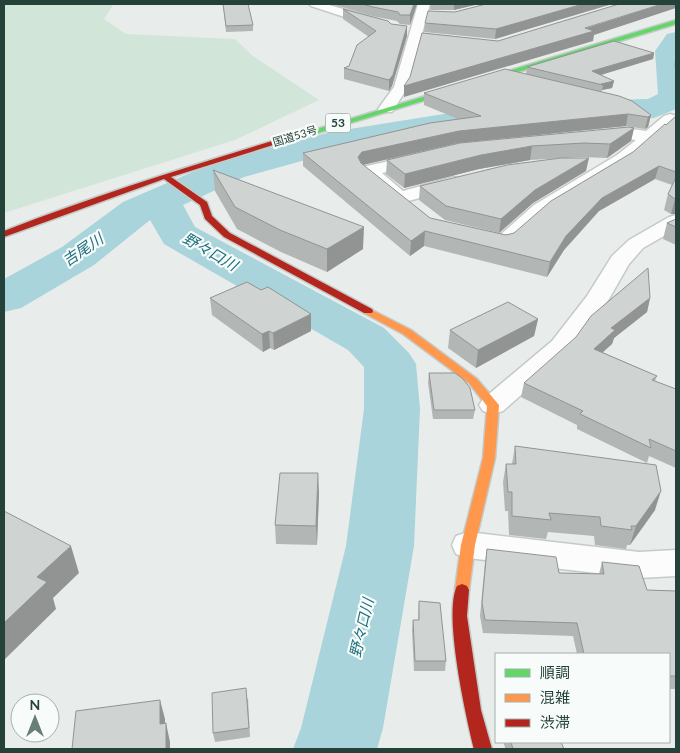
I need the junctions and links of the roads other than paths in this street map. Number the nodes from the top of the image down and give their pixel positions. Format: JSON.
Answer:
{"nodes":[{"id":1,"x":315,"y":4,"type":"edge"},
{"id":2,"x":422,"y":9,"type":"edge"},
{"id":3,"x":437,"y":16,"type":"edge"},
{"id":4,"x":676,"y":22,"type":"edge"},
{"id":5,"x":385,"y":24,"type":"edge"},
{"id":6,"x":402,"y":30,"type":"edge"},
{"id":7,"x":416,"y":34,"type":"junction"},
{"id":8,"x":474,"y":44,"type":"edge"},
{"id":9,"x":503,"y":74,"type":"junction"},
{"id":10,"x":530,"y":81,"type":"edge"},
{"id":11,"x":386,"y":109,"type":"junction"},
{"id":12,"x":665,"y":118,"type":"edge"},
{"id":13,"x":650,"y":137,"type":"junction"},
{"id":14,"x":577,"y":138,"type":"edge"},
{"id":15,"x":440,"y":155,"type":"edge"},
{"id":16,"x":586,"y":162,"type":"edge"},
{"id":17,"x":610,"y":166,"type":"junction"},
{"id":18,"x":164,"y":176,"type":"junction"},
{"id":19,"x":472,"y":178,"type":"edge"},
{"id":20,"x":401,"y":197,"type":"junction"},
{"id":21,"x":415,"y":209,"type":"edge"},
{"id":22,"x":676,"y":221,"type":"edge"},
{"id":23,"x":466,"y":233,"type":"edge"},
{"id":24,"x":4,"y":234,"type":"edge"},
{"id":25,"x":493,"y":405,"type":"junction"},
{"id":26,"x":468,"y":545,"type":"junction"},
{"id":27,"x":676,"y":564,"type":"edge"},
{"id":28,"x":483,"y":749,"type":"edge"}],
"edges":[{"from":1,"to":5,"type":"street"},
{"from":2,"to":3,"type":"street"},
{"from":2,"to":7,"type":"street"},
{"from":4,"to":9,"type":"main road","name":"国道53号","number":"53"},
{"from":6,"to":7,"type":"street"},
{"from":7,"to":8,"type":"street"},
{"from":7,"to":11,"type":"street"},
{"from":9,"to":10,"type":"street"},
{"from":9,"to":11,"type":"main road","name":"国道53号","number":"53"},
{"from":11,"to":18,"type":"main road","name":"国道53号","number":"53"},
{"from":12,"to":13,"type":"street"},
{"from":13,"to":14,"type":"street"},
{"from":13,"to":17,"type":"street"},
{"from":15,"to":20,"type":"street"},
{"from":16,"to":17,"type":"street"},
{"from":17,"to":23,"type":"street"},
{"from":18,"to":24,"type":"main road","name":"国道53号","number":"53"},
{"from":18,"to":25,"type":"main road"},
{"from":19,"to":20,"type":"street"},
{"from":20,"to":21,"type":"street"},
{"from":22,"to":25,"type":"street"},
{"from":25,"to":26,"type":"main road"},
{"from":26,"to":27,"type":"street"},
{"from":26,"to":28,"type":"main road"}]}
